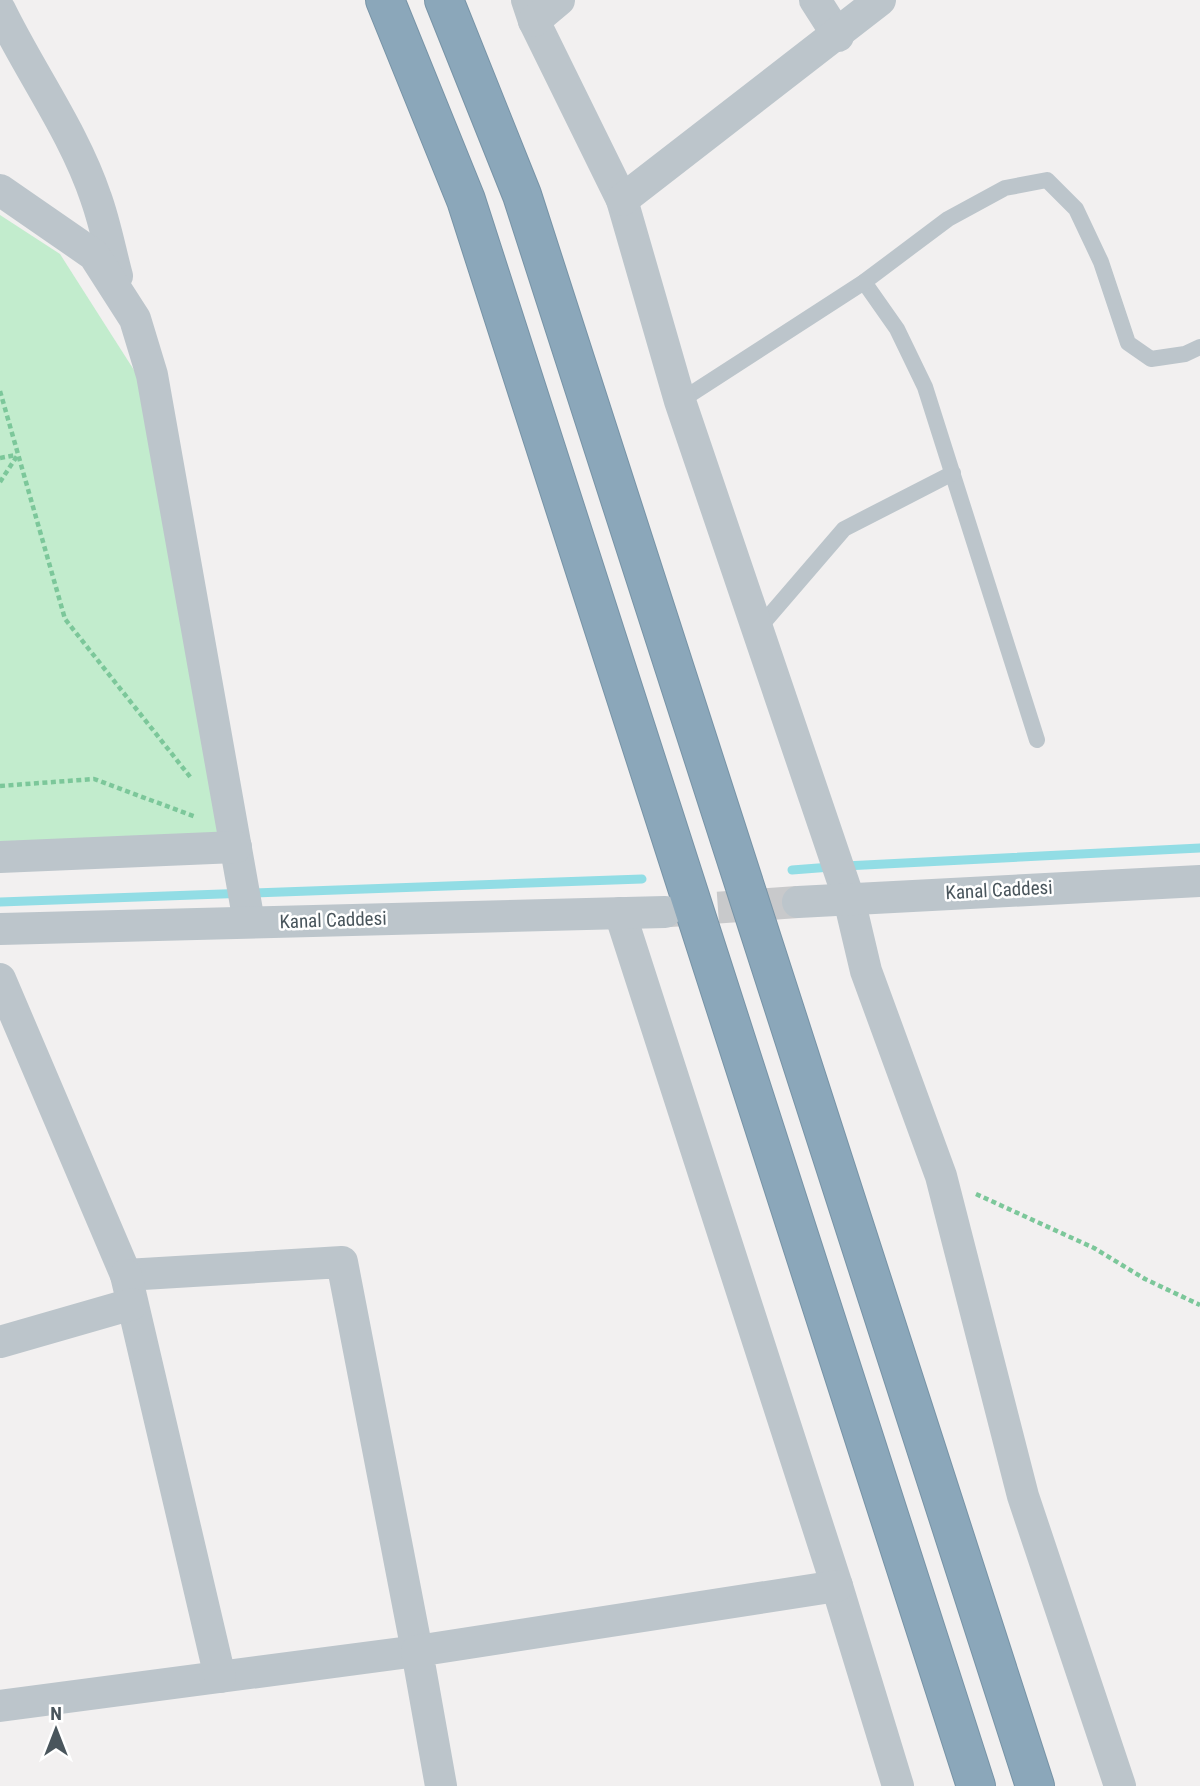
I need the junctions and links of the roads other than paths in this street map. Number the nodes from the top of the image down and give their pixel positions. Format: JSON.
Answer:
{"nodes":[{"id":1,"x":385,"y":0,"type":"edge"},
{"id":2,"x":444,"y":0,"type":"edge"},
{"id":3,"x":559,"y":0,"type":"edge"},
{"id":4,"x":815,"y":0,"type":"edge"},
{"id":5,"x":880,"y":0,"type":"edge"},
{"id":6,"x":0,"y":10,"type":"edge"},
{"id":7,"x":530,"y":11,"type":"edge"},
{"id":8,"x":838,"y":36,"type":"junction"},
{"id":9,"x":0,"y":190,"type":"edge"},
{"id":10,"x":622,"y":200,"type":"junction"},
{"id":11,"x":864,"y":282,"type":"junction"},
{"id":12,"x":124,"y":302,"type":"junction"},
{"id":13,"x":1200,"y":347,"type":"edge"},
{"id":14,"x":680,"y":401,"type":"junction"},
{"id":15,"x":953,"y":473,"type":"junction"},
{"id":16,"x":758,"y":629,"type":"junction"},
{"id":17,"x":1037,"y":740,"type":"dead end"},
{"id":18,"x":236,"y":845,"type":"junction"},
{"id":19,"x":0,"y":857,"type":"edge"},
{"id":20,"x":1200,"y":881,"type":"edge"},
{"id":21,"x":849,"y":899,"type":"junction"},
{"id":22,"x":798,"y":902,"type":"tunnel mouth"},
{"id":23,"x":247,"y":910,"type":"junction"},
{"id":24,"x":665,"y":912,"type":"tunnel mouth"},
{"id":25,"x":620,"y":913,"type":"junction"},
{"id":26,"x":0,"y":929,"type":"edge"},
{"id":27,"x":0,"y":979,"type":"edge"},
{"id":28,"x":129,"y":1289,"type":"junction"},
{"id":29,"x":0,"y":1342,"type":"edge"},
{"id":30,"x":837,"y":1586,"type":"junction"},
{"id":31,"x":417,"y":1651,"type":"junction"},
{"id":32,"x":220,"y":1677,"type":"junction"},
{"id":33,"x":0,"y":1706,"type":"edge"},
{"id":34,"x":441,"y":1786,"type":"edge"},
{"id":35,"x":898,"y":1786,"type":"edge"},
{"id":36,"x":976,"y":1786,"type":"edge"},
{"id":37,"x":1035,"y":1786,"type":"edge"},
{"id":38,"x":1120,"y":1786,"type":"edge"}],
"edges":[{"from":1,"to":36,"type":"highway"},
{"from":2,"to":37,"type":"highway"},
{"from":3,"to":7,"type":"street"},
{"from":4,"to":8,"type":"street"},
{"from":5,"to":8,"type":"street"},
{"from":6,"to":12,"type":"street"},
{"from":7,"to":10,"type":"street"},
{"from":8,"to":10,"type":"street"},
{"from":9,"to":12,"type":"street"},
{"from":10,"to":14,"type":"street"},
{"from":11,"to":13,"type":"lane"},
{"from":11,"to":14,"type":"lane"},
{"from":11,"to":15,"type":"lane"},
{"from":12,"to":18,"type":"street"},
{"from":14,"to":16,"type":"street"},
{"from":15,"to":16,"type":"lane"},
{"from":15,"to":17,"type":"lane"},
{"from":16,"to":21,"type":"street"},
{"from":18,"to":19,"type":"street"},
{"from":18,"to":23,"type":"street"},
{"from":20,"to":21,"type":"street","name":"Kanal Caddesi"},
{"from":21,"to":22,"type":"street","name":"Kanal Caddesi"},
{"from":21,"to":38,"type":"street"},
{"from":23,"to":25,"type":"street","name":"Kanal Caddesi"},
{"from":23,"to":26,"type":"street","name":"Kanal Caddesi"},
{"from":24,"to":25,"type":"street","name":"Kanal Caddesi"},
{"from":25,"to":30,"type":"street"},
{"from":27,"to":28,"type":"street"},
{"from":28,"to":29,"type":"street"},
{"from":28,"to":31,"type":"street"},
{"from":28,"to":32,"type":"street"},
{"from":30,"to":31,"type":"street"},
{"from":30,"to":35,"type":"street"},
{"from":31,"to":32,"type":"street"},
{"from":31,"to":34,"type":"street"},
{"from":32,"to":33,"type":"street"}]}
